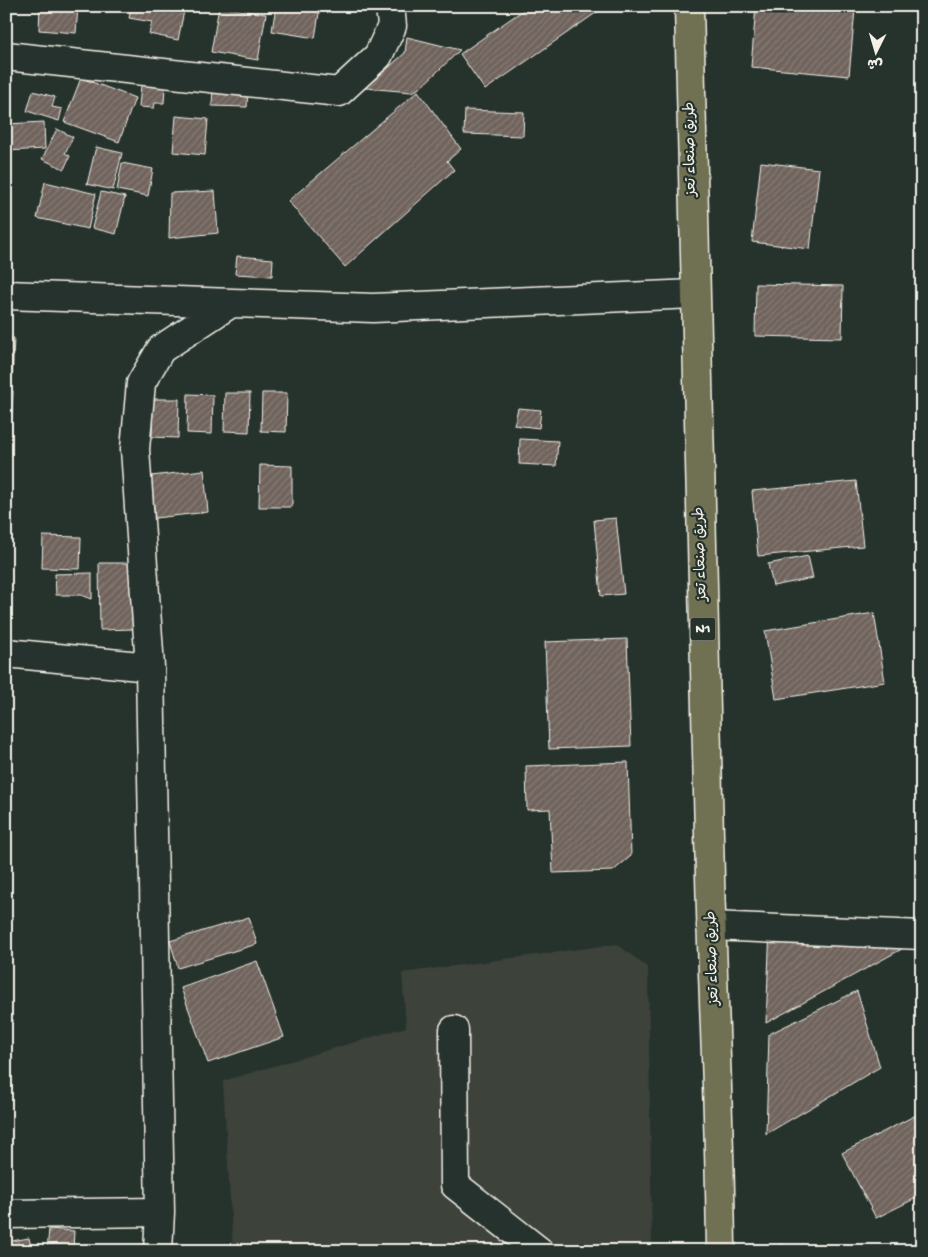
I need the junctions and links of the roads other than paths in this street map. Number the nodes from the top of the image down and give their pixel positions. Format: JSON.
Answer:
{"nodes":[{"id":1,"x":390,"y":6,"type":"edge"},
{"id":2,"x":689,"y":6,"type":"edge"},
{"id":3,"x":6,"y":56,"type":"edge"},
{"id":4,"x":6,"y":294,"type":"edge"},
{"id":5,"x":694,"y":294,"type":"junction"},
{"id":6,"x":231,"y":303,"type":"junction"},
{"id":7,"x":6,"y":654,"type":"edge"},
{"id":8,"x":150,"y":667,"type":"junction"},
{"id":9,"x":711,"y":926,"type":"junction"},
{"id":10,"x":922,"y":935,"type":"edge"},
{"id":11,"x":454,"y":1030,"type":"dead end"},
{"id":12,"x":160,"y":1212,"type":"junction"},
{"id":13,"x":6,"y":1214,"type":"edge"},
{"id":14,"x":158,"y":1251,"type":"edge"},
{"id":15,"x":539,"y":1251,"type":"edge"},
{"id":16,"x":721,"y":1251,"type":"edge"}],
"edges":[{"from":1,"to":3,"type":"street"},
{"from":2,"to":5,"type":"highway","name":"طريق صنعاء تعز","number":"N1"},
{"from":4,"to":6,"type":"street"},
{"from":5,"to":6,"type":"street"},
{"from":5,"to":9,"type":"highway","name":"طريق صنعاء تعز","number":"N1"},
{"from":6,"to":8,"type":"street"},
{"from":7,"to":8,"type":"street"},
{"from":8,"to":12,"type":"street"},
{"from":9,"to":10,"type":"street"},
{"from":9,"to":16,"type":"highway","name":"طريق صنعاء تعز","number":"N1"},
{"from":11,"to":15,"type":"street"},
{"from":12,"to":13,"type":"street"},
{"from":12,"to":14,"type":"street"}]}
